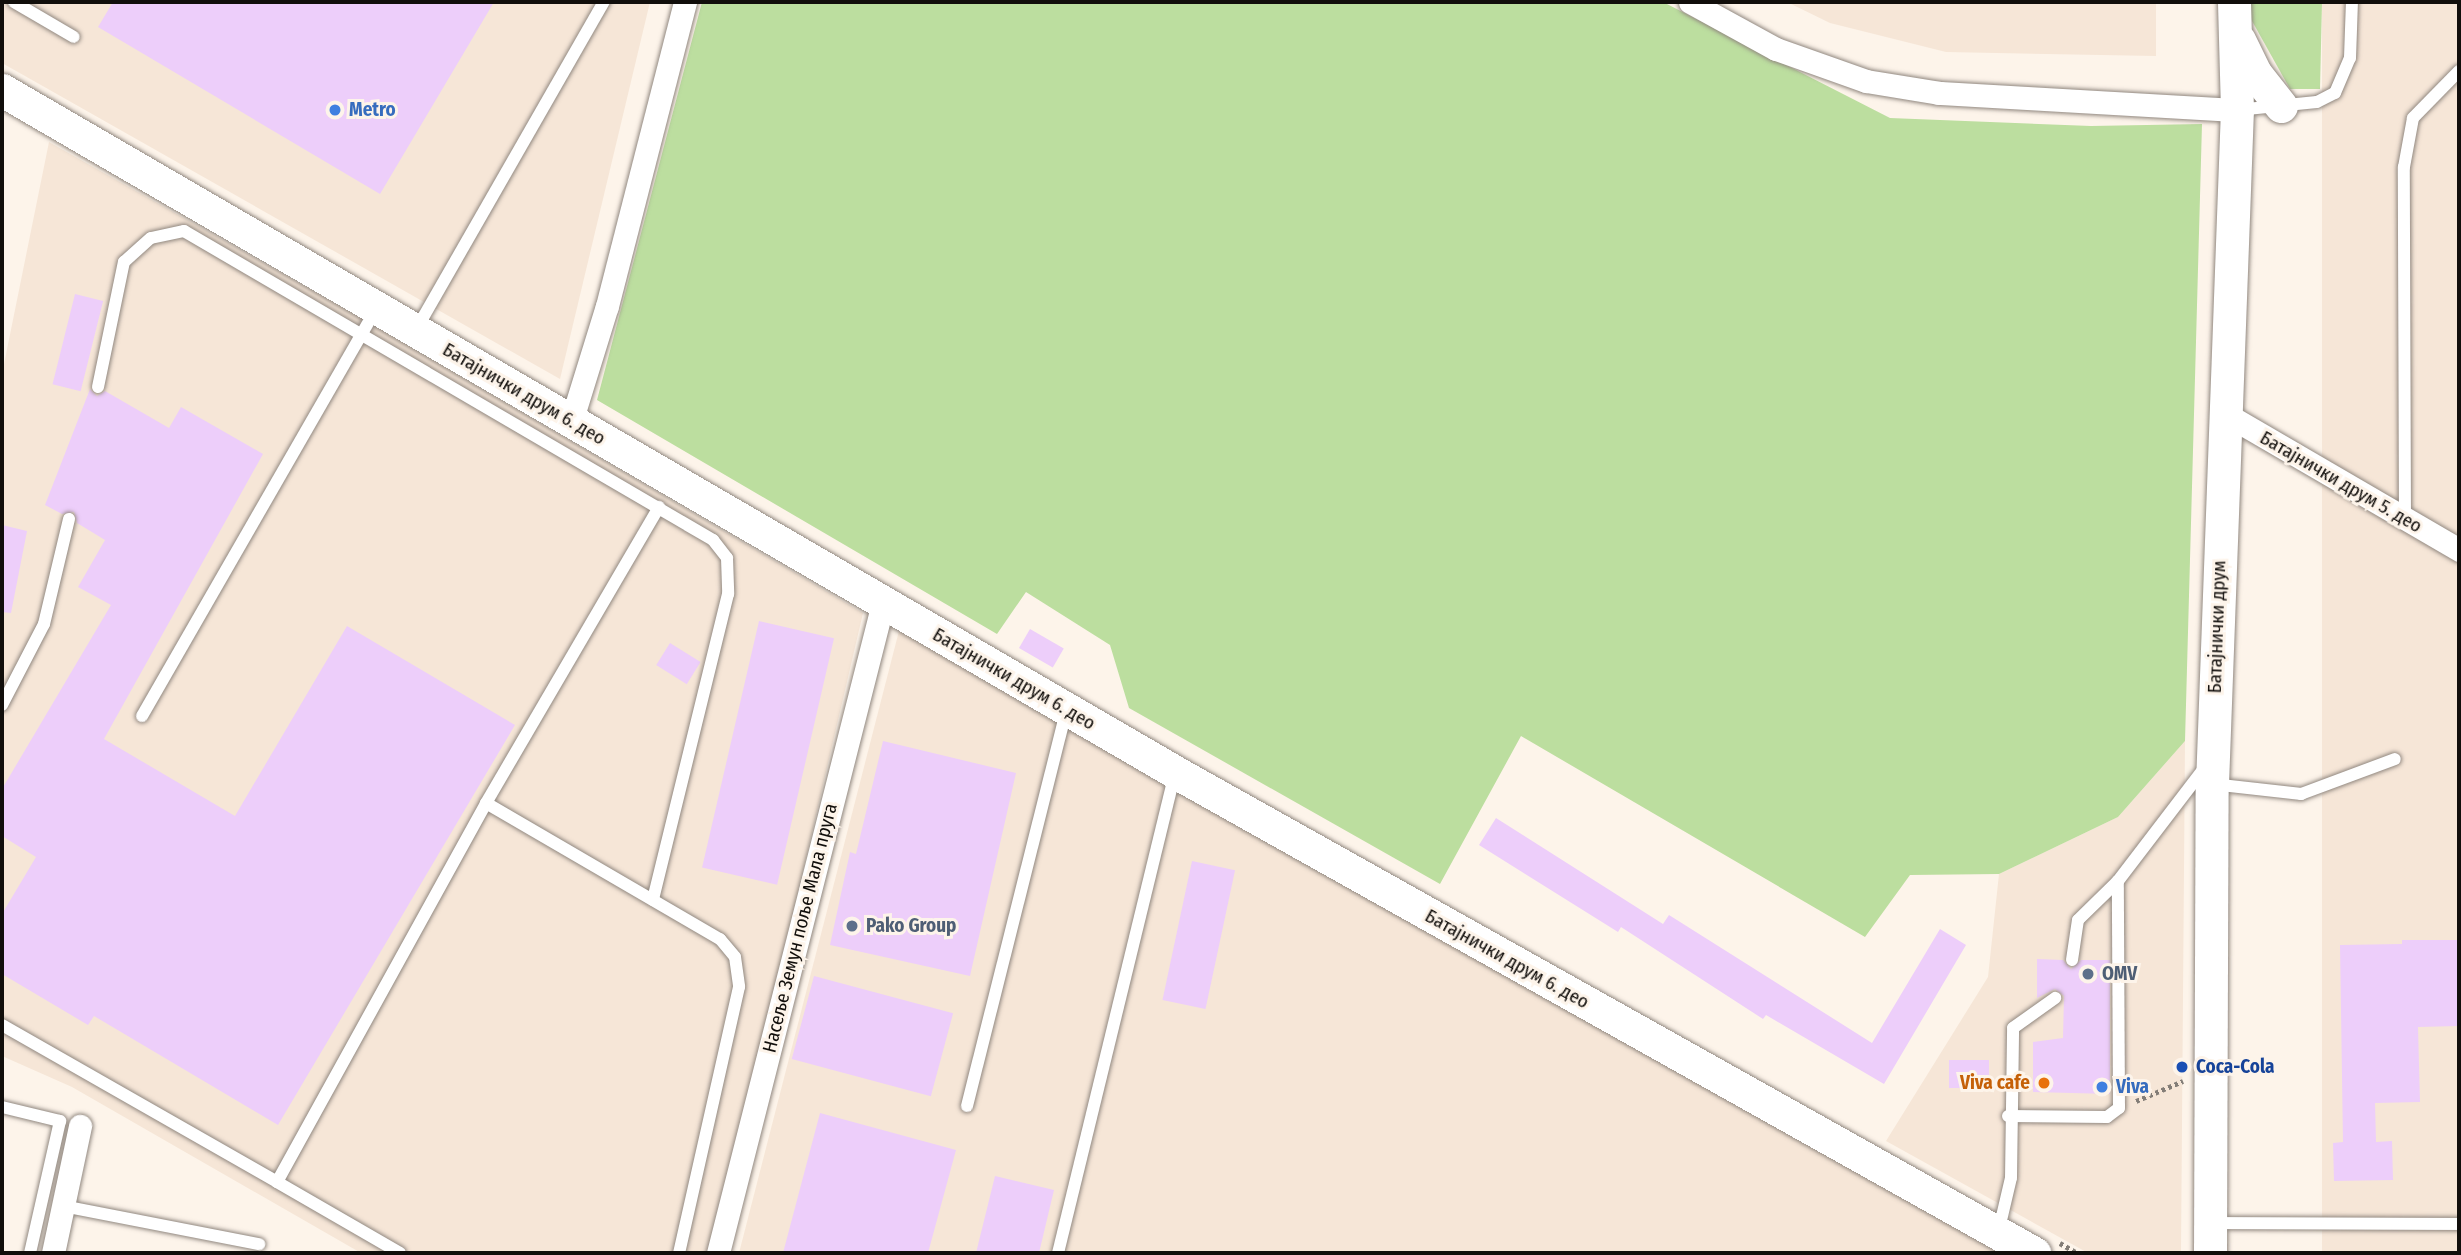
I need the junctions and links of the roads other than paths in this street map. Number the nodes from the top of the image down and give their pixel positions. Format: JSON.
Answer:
{"nodes":[{"id":1,"x":14,"y":2,"type":"edge"},
{"id":2,"x":604,"y":2,"type":"edge"},
{"id":3,"x":685,"y":2,"type":"edge"},
{"id":4,"x":1690,"y":2,"type":"edge"},
{"id":5,"x":2352,"y":2,"type":"edge"},
{"id":6,"x":2234,"y":11,"type":"edge"},
{"id":7,"x":74,"y":37,"type":"dead end"},
{"id":8,"x":2459,"y":71,"type":"edge"},
{"id":9,"x":2,"y":90,"type":"edge"},
{"id":10,"x":2281,"y":106,"type":"junction"},
{"id":11,"x":2237,"y":110,"type":"junction"},
{"id":12,"x":368,"y":322,"type":"junction"},
{"id":13,"x":415,"y":332,"type":"junction"},
{"id":14,"x":98,"y":387,"type":"dead end"},
{"id":15,"x":2224,"y":414,"type":"junction"},
{"id":16,"x":571,"y":422,"type":"junction"},
{"id":17,"x":659,"y":507,"type":"junction"},
{"id":18,"x":69,"y":519,"type":"dead end"},
{"id":19,"x":2405,"y":519,"type":"junction"},
{"id":20,"x":2459,"y":550,"type":"edge"},
{"id":21,"x":883,"y":603,"type":"junction"},
{"id":22,"x":2,"y":705,"type":"edge"},
{"id":23,"x":1067,"y":709,"type":"junction"},
{"id":24,"x":142,"y":716,"type":"dead end"},
{"id":25,"x":2395,"y":759,"type":"dead end"},
{"id":26,"x":2212,"y":769,"type":"junction"},
{"id":27,"x":1175,"y":772,"type":"junction"},
{"id":28,"x":486,"y":803,"type":"junction"},
{"id":29,"x":2118,"y":881,"type":"junction"},
{"id":30,"x":653,"y":900,"type":"junction"},
{"id":31,"x":2072,"y":960,"type":"dead end"},
{"id":32,"x":2055,"y":998,"type":"dead end"},
{"id":33,"x":2,"y":1025,"type":"edge"},
{"id":34,"x":2,"y":1107,"type":"edge"},
{"id":35,"x":967,"y":1107,"type":"dead end"},
{"id":36,"x":2008,"y":1116,"type":"junction"},
{"id":37,"x":80,"y":1126,"type":"dead end"},
{"id":38,"x":278,"y":1182,"type":"junction"},
{"id":39,"x":63,"y":1206,"type":"junction"},
{"id":40,"x":2459,"y":1224,"type":"edge"},
{"id":41,"x":1998,"y":1233,"type":"junction"},
{"id":42,"x":2210,"y":1238,"type":"edge"},
{"id":43,"x":258,"y":1244,"type":"dead end"},
{"id":44,"x":30,"y":1253,"type":"edge"},
{"id":45,"x":53,"y":1253,"type":"edge"},
{"id":46,"x":400,"y":1253,"type":"edge"},
{"id":47,"x":679,"y":1253,"type":"edge"},
{"id":48,"x":718,"y":1253,"type":"edge"},
{"id":49,"x":1058,"y":1253,"type":"edge"},
{"id":50,"x":2034,"y":1253,"type":"edge"}],
"edges":[{"from":1,"to":7,"type":"lane"},
{"from":2,"to":13,"type":"lane"},
{"from":3,"to":16,"type":"street"},
{"from":4,"to":11,"type":"street"},
{"from":5,"to":10,"type":"lane"},
{"from":6,"to":10,"type":"street"},
{"from":6,"to":11,"type":"street","name":"Батајнички друм"},
{"from":8,"to":19,"type":"lane"},
{"from":9,"to":12,"type":"street","name":"Батајнички друм 6. део"},
{"from":10,"to":11,"type":"lane"},
{"from":11,"to":15,"type":"street","name":"Батајнички друм"},
{"from":12,"to":13,"type":"street","name":"Батајнички друм 6. део"},
{"from":12,"to":14,"type":"lane"},
{"from":12,"to":17,"type":"lane"},
{"from":12,"to":24,"type":"lane"},
{"from":13,"to":16,"type":"street","name":"Батајнички друм 6. део"},
{"from":15,"to":19,"type":"street","name":"Батајнички друм 5. део"},
{"from":15,"to":26,"type":"street","name":"Батајнички друм"},
{"from":16,"to":21,"type":"street","name":"Батајнички друм 6. део"},
{"from":17,"to":28,"type":"lane"},
{"from":17,"to":30,"type":"lane"},
{"from":18,"to":22,"type":"lane"},
{"from":19,"to":20,"type":"street","name":"Батајнички друм 5. део"},
{"from":21,"to":23,"type":"street","name":"Батајнички друм 6. део"},
{"from":21,"to":48,"type":"street","name":"Насеље Земун поље Мала пруга"},
{"from":23,"to":27,"type":"street","name":"Батајнички друм 6. део"},
{"from":23,"to":35,"type":"lane"},
{"from":25,"to":26,"type":"lane"},
{"from":26,"to":29,"type":"lane"},
{"from":26,"to":42,"type":"street","name":"Батајнички друм"},
{"from":27,"to":41,"type":"street","name":"Батајнички друм 6. део"},
{"from":27,"to":49,"type":"lane"},
{"from":28,"to":30,"type":"lane"},
{"from":28,"to":38,"type":"lane"},
{"from":29,"to":31,"type":"lane"},
{"from":29,"to":36,"type":"lane"},
{"from":30,"to":47,"type":"lane"},
{"from":32,"to":36,"type":"lane"},
{"from":33,"to":38,"type":"lane"},
{"from":34,"to":44,"type":"lane"},
{"from":36,"to":41,"type":"lane"},
{"from":37,"to":39,"type":"street"},
{"from":38,"to":46,"type":"lane"},
{"from":39,"to":43,"type":"lane"},
{"from":39,"to":45,"type":"street"},
{"from":40,"to":42,"type":"lane"},
{"from":41,"to":50,"type":"street","name":"Батајнички друм 6. део"}]}
